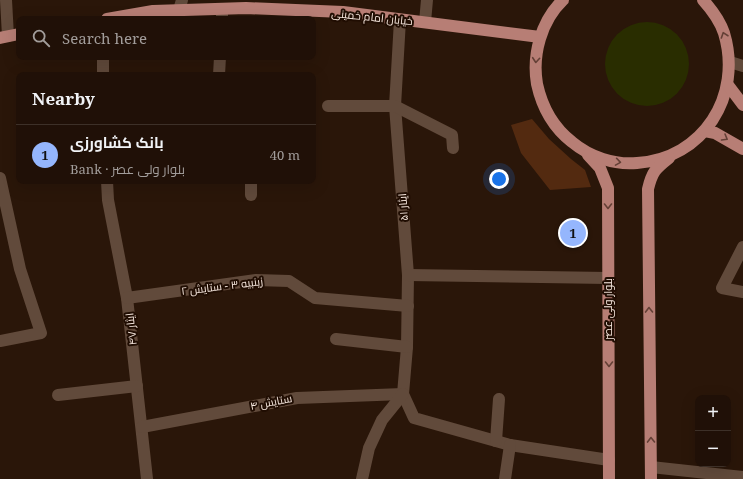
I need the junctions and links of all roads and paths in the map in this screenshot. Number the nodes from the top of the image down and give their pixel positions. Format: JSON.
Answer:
{"nodes":[{"id":1,"x":6,"y":0,"type":"edge"},
{"id":2,"x":427,"y":0,"type":"edge"},
{"id":3,"x":562,"y":0,"type":"edge"},
{"id":4,"x":703,"y":0,"type":"edge"},
{"id":5,"x":181,"y":5,"type":"edge"},
{"id":6,"x":222,"y":14,"type":"edge"},
{"id":7,"x":125,"y":16,"type":"edge"},
{"id":8,"x":400,"y":20,"type":"junction"},
{"id":9,"x":425,"y":22,"type":"junction"},
{"id":10,"x":9,"y":36,"type":"edge"},
{"id":11,"x":540,"y":37,"type":"junction"},
{"id":12,"x":103,"y":60,"type":"edge"},
{"id":13,"x":220,"y":60,"type":"edge"},
{"id":14,"x":730,"y":62,"type":"junction"},
{"id":15,"x":743,"y":66,"type":"edge"},
{"id":16,"x":103,"y":72,"type":"edge"},
{"id":17,"x":219,"y":72,"type":"edge"},
{"id":18,"x":728,"y":85,"type":"junction"},
{"id":19,"x":743,"y":105,"type":"edge"},
{"id":20,"x":328,"y":106,"type":"dead end"},
{"id":21,"x":395,"y":106,"type":"junction"},
{"id":22,"x":705,"y":132,"type":"junction"},
{"id":23,"x":453,"y":148,"type":"dead end"},
{"id":24,"x":581,"y":149,"type":"junction"},
{"id":25,"x":743,"y":149,"type":"edge"},
{"id":26,"x":674,"y":154,"type":"junction"},
{"id":27,"x":0,"y":178,"type":"edge"},
{"id":28,"x":108,"y":184,"type":"edge"},
{"id":29,"x":251,"y":184,"type":"edge"},
{"id":30,"x":251,"y":195,"type":"dead end"},
{"id":31,"x":743,"y":247,"type":"edge"},
{"id":32,"x":408,"y":275,"type":"junction"},
{"id":33,"x":608,"y":278,"type":"junction"},
{"id":34,"x":743,"y":292,"type":"edge"},
{"id":35,"x":127,"y":298,"type":"junction"},
{"id":36,"x":408,"y":306,"type":"junction"},
{"id":37,"x":336,"y":339,"type":"dead end"},
{"id":38,"x":0,"y":341,"type":"edge"},
{"id":39,"x":407,"y":347,"type":"junction"},
{"id":40,"x":137,"y":386,"type":"junction"},
{"id":41,"x":403,"y":394,"type":"junction"},
{"id":42,"x":58,"y":395,"type":"dead end"},
{"id":43,"x":498,"y":399,"type":"dead end"},
{"id":44,"x":142,"y":427,"type":"junction"},
{"id":45,"x":496,"y":441,"type":"junction"},
{"id":46,"x":510,"y":445,"type":"junction"},
{"id":47,"x":609,"y":460,"type":"junction"},
{"id":48,"x":651,"y":473,"type":"edge"},
{"id":49,"x":743,"y":477,"type":"edge"},
{"id":50,"x":147,"y":479,"type":"edge"},
{"id":51,"x":362,"y":479,"type":"edge"},
{"id":52,"x":505,"y":479,"type":"edge"},
{"id":53,"x":609,"y":479,"type":"edge"}],
"edges":[{"from":1,"to":10,"type":"street"},
{"from":2,"to":9,"type":"street"},
{"from":3,"to":11,"type":"main road"},
{"from":14,"to":4,"type":"main road","one_way":true},
{"from":5,"to":6,"type":"main road","name":"خیابان امام خمینی"},
{"from":5,"to":7,"type":"main road","name":"خیابان امام خمینی"},
{"from":6,"to":8,"type":"main road","name":"خیابان امام خمینی"},
{"from":8,"to":9,"type":"main road","name":"خیابان امام خمینی"},
{"from":8,"to":21,"type":"street","name":"ایثار ۵۱"},
{"from":9,"to":11,"type":"main road","name":"خیابان امام خمینی"},
{"from":11,"to":24,"type":"main road","one_way":true},
{"from":12,"to":16,"type":"street"},
{"from":13,"to":17,"type":"street"},
{"from":14,"to":15,"type":"street"},
{"from":14,"to":18,"type":"main road"},
{"from":18,"to":19,"type":"main road"},
{"from":18,"to":22,"type":"main road"},
{"from":20,"to":21,"type":"street"},
{"from":21,"to":23,"type":"street"},
{"from":21,"to":32,"type":"street","name":"ایثار ۵۱"},
{"from":22,"to":25,"type":"main road","one_way":true},
{"from":22,"to":26,"type":"main road"},
{"from":24,"to":26,"type":"main road","one_way":true},
{"from":24,"to":33,"type":"main road","name":"بلوار ولی عصر","one_way":true},
{"from":48,"to":26,"type":"main road","one_way":true},
{"from":27,"to":38,"type":"street"},
{"from":28,"to":35,"type":"street","name":"ایثار ۴۷"},
{"from":29,"to":30,"type":"street"},
{"from":31,"to":34,"type":"street"},
{"from":32,"to":33,"type":"street"},
{"from":32,"to":36,"type":"street","name":"ایثار ۵۱"},
{"from":33,"to":47,"type":"main road","name":"بلوار ولی عصر","one_way":true},
{"from":35,"to":36,"type":"street","name":"زینبیه ۳ - ستایش ۲"},
{"from":35,"to":40,"type":"street","name":"ایثار ۴۷"},
{"from":36,"to":39,"type":"street","name":"ایثار ۵۱"},
{"from":37,"to":39,"type":"street"},
{"from":39,"to":41,"type":"street","name":"ایثار ۵۱"},
{"from":40,"to":42,"type":"street"},
{"from":40,"to":44,"type":"street","name":"ایثار ۴۷"},
{"from":41,"to":44,"type":"street","name":"ستایش ۴"},
{"from":41,"to":45,"type":"street"},
{"from":41,"to":51,"type":"street"},
{"from":43,"to":45,"type":"street"},
{"from":44,"to":50,"type":"street","name":"ایثار ۴۷"},
{"from":45,"to":46,"type":"street"},
{"from":46,"to":47,"type":"street"},
{"from":46,"to":52,"type":"street"},
{"from":47,"to":53,"type":"main road","name":"بلوار ولی عصر"},
{"from":48,"to":49,"type":"street"}]}
